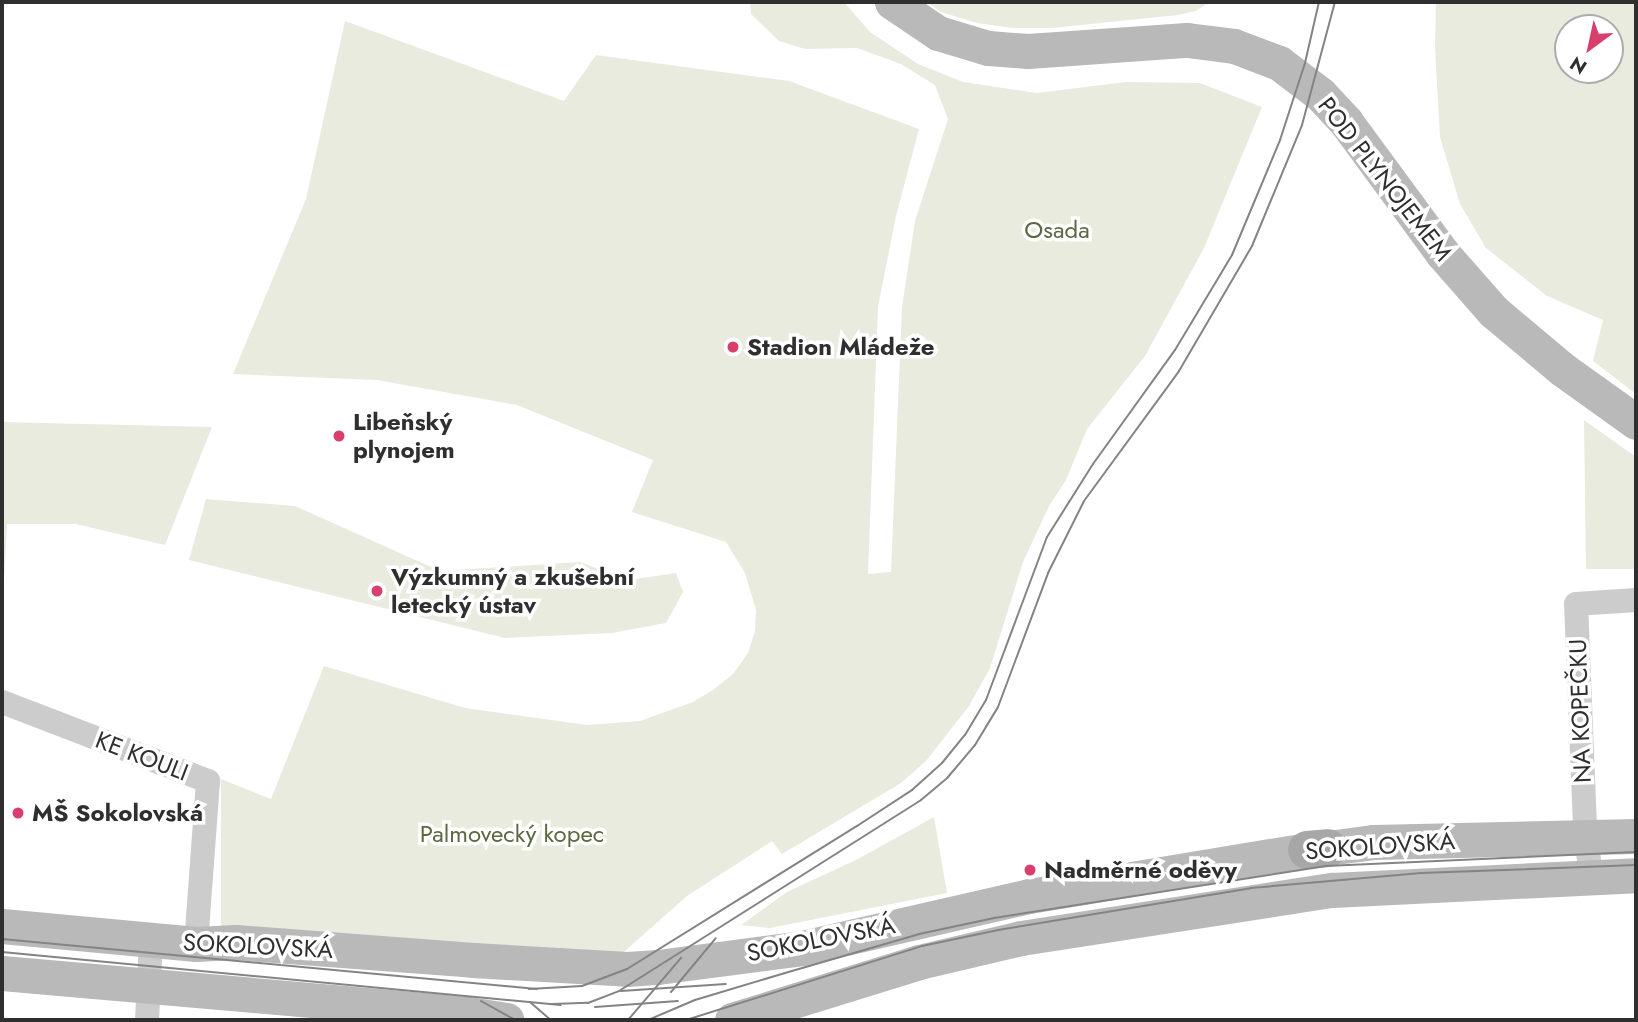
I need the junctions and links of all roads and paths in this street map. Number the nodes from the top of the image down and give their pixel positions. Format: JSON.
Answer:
{"nodes":[{"id":1,"x":892,"y":2,"type":"edge"},
{"id":2,"x":1636,"y":422,"type":"edge"},
{"id":3,"x":1636,"y":600,"type":"edge"},
{"id":4,"x":2,"y":702,"type":"edge"},
{"id":5,"x":1586,"y":832,"type":"junction"},
{"id":6,"x":1636,"y":836,"type":"edge"},
{"id":7,"x":1636,"y":875,"type":"edge"},
{"id":8,"x":1591,"y":877,"type":"junction"},
{"id":9,"x":2,"y":926,"type":"edge"},
{"id":10,"x":151,"y":940,"type":"junction"},
{"id":11,"x":196,"y":944,"type":"junction"},
{"id":12,"x":2,"y":973,"type":"edge"},
{"id":13,"x":147,"y":1004,"type":"edge"},
{"id":14,"x":507,"y":1020,"type":"edge"},
{"id":15,"x":732,"y":1020,"type":"edge"}],
"edges":[{"from":1,"to":2,"type":"main road","name":"POD PLYNOJEMEM"},
{"from":3,"to":5,"type":"street","name":"NA KOPEČKU"},
{"from":4,"to":11,"type":"street","name":"KE KOULI"},
{"from":5,"to":6,"type":"main road","name":"SOKOLOVSKÁ"},
{"from":5,"to":8,"type":"street","name":"NA KOPEČKU"},
{"from":5,"to":11,"type":"main road","name":"SOKOLOVSKÁ"},
{"from":7,"to":8,"type":"main road","name":"SOKOLOVSKÁ"},
{"from":8,"to":15,"type":"main road","name":"SOKOLOVSKÁ"},
{"from":9,"to":10,"type":"main road","name":"SOKOLOVSKÁ"},
{"from":10,"to":11,"type":"main road","name":"SOKOLOVSKÁ"},
{"from":10,"to":13,"type":"street"},
{"from":12,"to":13,"type":"main road","name":"SOKOLOVSKÁ"},
{"from":13,"to":14,"type":"main road","name":"SOKOLOVSKÁ"}]}
